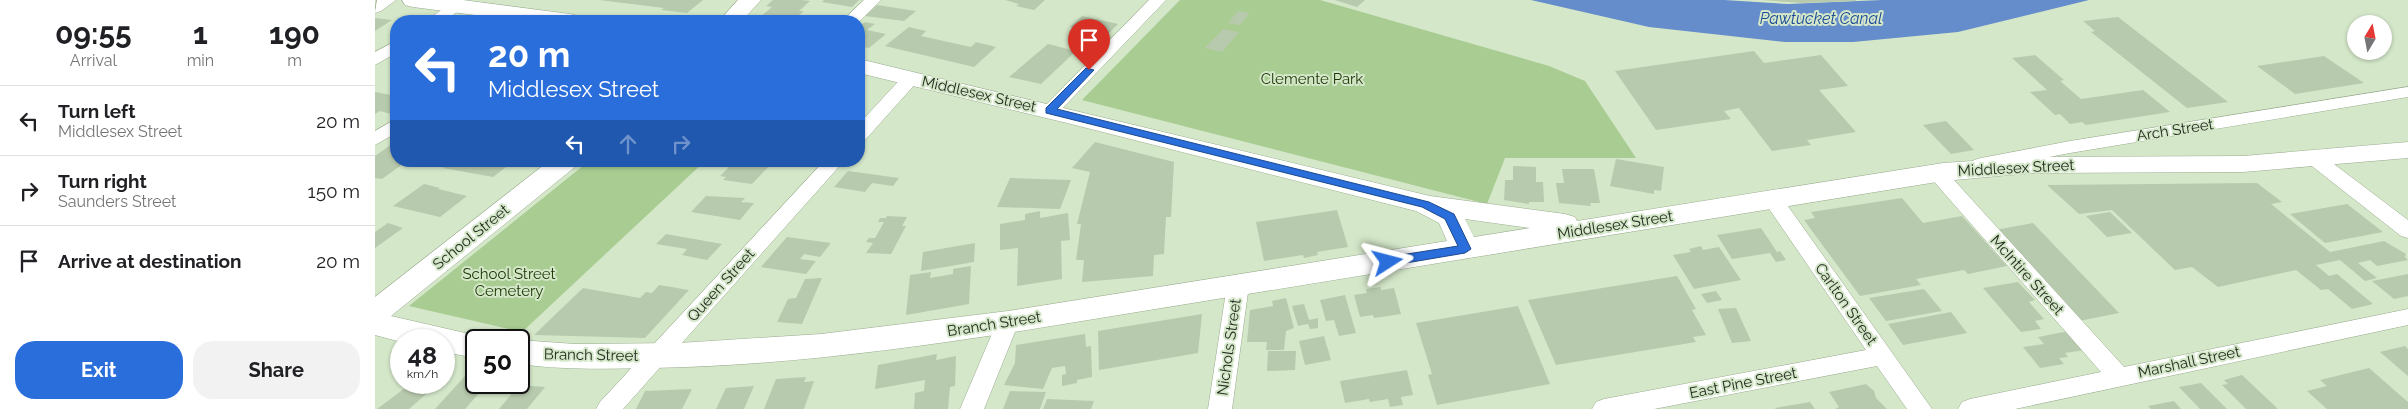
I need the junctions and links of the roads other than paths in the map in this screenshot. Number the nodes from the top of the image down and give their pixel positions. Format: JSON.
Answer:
{"nodes":[{"id":1,"x":388,"y":0,"type":"edge"},
{"id":2,"x":413,"y":0,"type":"edge"},
{"id":3,"x":749,"y":0,"type":"edge"},
{"id":4,"x":873,"y":0,"type":"edge"},
{"id":5,"x":1158,"y":0,"type":"edge"},
{"id":6,"x":457,"y":6,"type":"junction"},
{"id":7,"x":375,"y":8,"type":"edge"},
{"id":8,"x":443,"y":15,"type":"edge"},
{"id":9,"x":521,"y":15,"type":"edge"},
{"id":10,"x":735,"y":15,"type":"edge"},
{"id":11,"x":857,"y":15,"type":"edge"},
{"id":12,"x":390,"y":50,"type":"edge"},
{"id":13,"x":375,"y":60,"type":"edge"},
{"id":14,"x":865,"y":67,"type":"edge"},
{"id":15,"x":911,"y":78,"type":"junction"},
{"id":16,"x":2408,"y":92,"type":"edge"},
{"id":17,"x":1050,"y":111,"type":"junction"},
{"id":18,"x":865,"y":128,"type":"edge"},
{"id":19,"x":390,"y":129,"type":"edge"},
{"id":20,"x":375,"y":139,"type":"edge"},
{"id":21,"x":2408,"y":150,"type":"edge"},
{"id":22,"x":2315,"y":159,"type":"junction"},
{"id":23,"x":558,"y":167,"type":"edge"},
{"id":24,"x":830,"y":167,"type":"edge"},
{"id":25,"x":1940,"y":173,"type":"junction"},
{"id":26,"x":1773,"y":200,"type":"junction"},
{"id":27,"x":1425,"y":204,"type":"junction"},
{"id":28,"x":1599,"y":227,"type":"junction"},
{"id":29,"x":2408,"y":231,"type":"edge"},
{"id":30,"x":1465,"y":249,"type":"junction"},
{"id":31,"x":1237,"y":285,"type":"junction"},
{"id":32,"x":375,"y":313,"type":"edge"},
{"id":33,"x":2408,"y":317,"type":"edge"},
{"id":34,"x":1008,"y":322,"type":"junction"},
{"id":35,"x":375,"y":324,"type":"edge"},
{"id":36,"x":396,"y":329,"type":"edge"},
{"id":37,"x":530,"y":354,"type":"edge"},
{"id":38,"x":657,"y":356,"type":"junction"},
{"id":39,"x":1883,"y":356,"type":"junction"},
{"id":40,"x":2118,"y":376,"type":"junction"},
{"id":41,"x":608,"y":409,"type":"edge"},
{"id":42,"x":972,"y":409,"type":"edge"},
{"id":43,"x":1220,"y":409,"type":"edge"},
{"id":44,"x":1604,"y":409,"type":"edge"},
{"id":45,"x":1919,"y":409,"type":"edge"},
{"id":46,"x":1970,"y":409,"type":"edge"}],
"edges":[{"from":1,"to":7,"type":"street"},
{"from":2,"to":6,"type":"main road"},
{"from":3,"to":10,"type":"main road"},
{"from":4,"to":11,"type":"street"},
{"from":5,"to":17,"type":"street"},
{"from":6,"to":8,"type":"street"},
{"from":6,"to":9,"type":"main road"},
{"from":12,"to":13,"type":"street"},
{"from":14,"to":15,"type":"main road","name":"Middlesex Street"},
{"from":15,"to":17,"type":"main road","name":"Middlesex Street"},
{"from":15,"to":18,"type":"street"},
{"from":16,"to":25,"type":"street","name":"Arch Street"},
{"from":17,"to":27,"type":"main road","name":"Middlesex Street"},
{"from":19,"to":20,"type":"street"},
{"from":21,"to":22,"type":"main road","name":"Middlesex Street"},
{"from":22,"to":25,"type":"main road","name":"Middlesex Street"},
{"from":22,"to":29,"type":"street"},
{"from":23,"to":32,"type":"main road","name":"School Street"},
{"from":24,"to":38,"type":"street","name":"Queen Street"},
{"from":25,"to":26,"type":"main road","name":"Middlesex Street"},
{"from":25,"to":40,"type":"street","name":"McIntire Street"},
{"from":26,"to":28,"type":"main road","name":"Middlesex Street"},
{"from":26,"to":39,"type":"street","name":"Carlton Street"},
{"from":27,"to":28,"type":"main road"},
{"from":27,"to":30,"type":"main road","name":"Middlesex Street"},
{"from":28,"to":30,"type":"main road","name":"Middlesex Street"},
{"from":30,"to":31,"type":"main road","name":"Branch Street"},
{"from":31,"to":34,"type":"main road","name":"Branch Street"},
{"from":31,"to":43,"type":"street","name":"Nichols Street"},
{"from":33,"to":40,"type":"street","name":"Marshall Street"},
{"from":34,"to":38,"type":"main road","name":"Branch Street"},
{"from":34,"to":42,"type":"street"},
{"from":35,"to":36,"type":"main road"},
{"from":37,"to":38,"type":"main road","name":"Branch Street"},
{"from":38,"to":41,"type":"street","name":"Queen Street"},
{"from":39,"to":44,"type":"street","name":"East Pine Street"},
{"from":39,"to":45,"type":"street","name":"Carlton Street"},
{"from":40,"to":46,"type":"street","name":"Marshall Street"}]}
